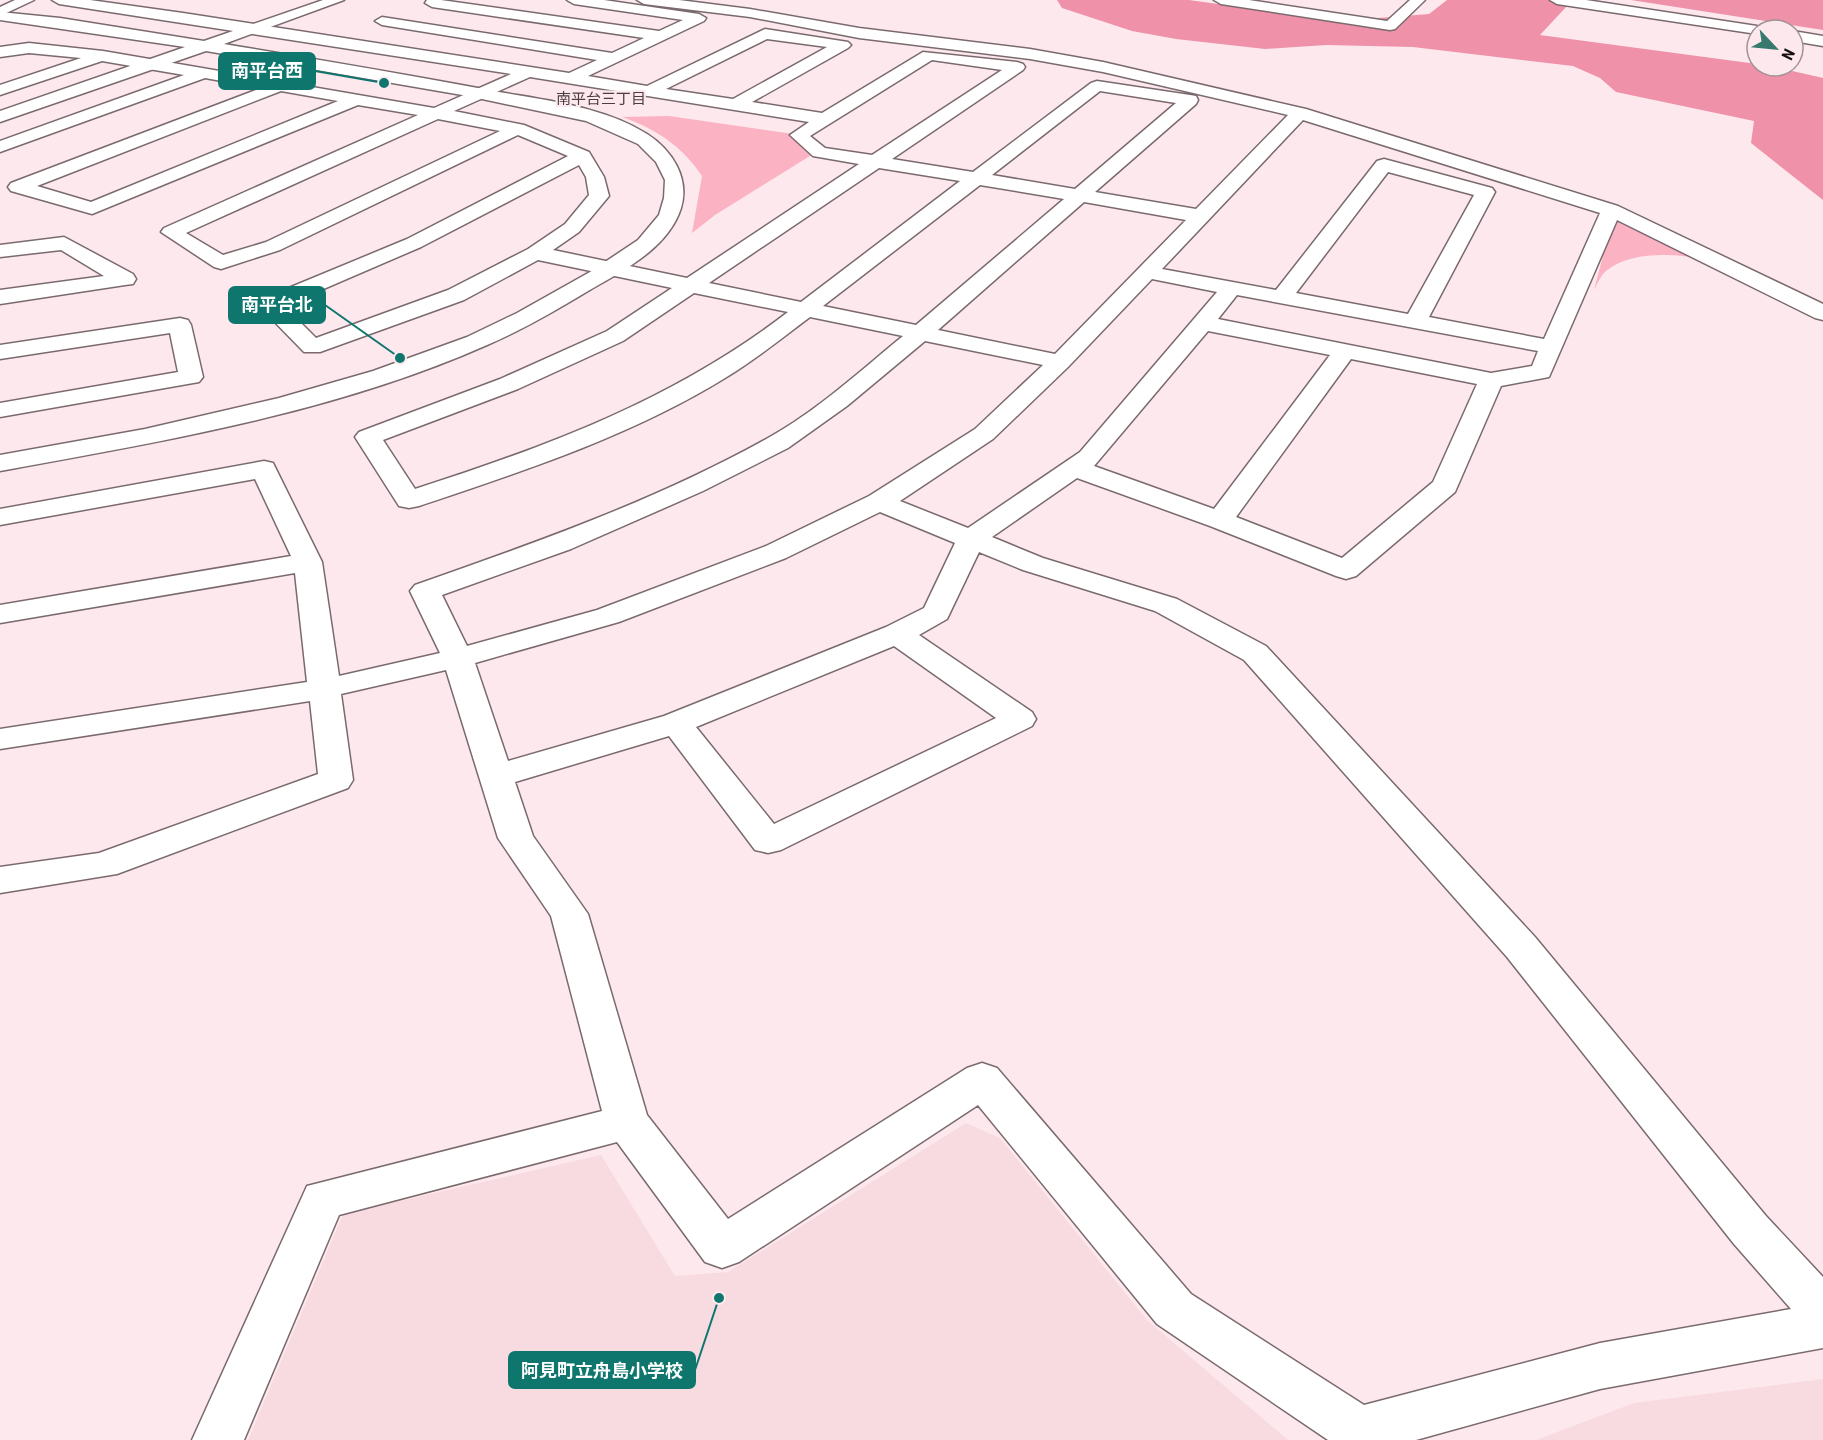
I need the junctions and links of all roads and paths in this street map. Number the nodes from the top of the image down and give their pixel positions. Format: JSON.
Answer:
{"nodes":[{"id":1,"x":27,"y":0,"type":"edge"},
{"id":2,"x":59,"y":0,"type":"edge"},
{"id":3,"x":337,"y":0,"type":"edge"},
{"id":4,"x":574,"y":0,"type":"edge"},
{"id":5,"x":644,"y":0,"type":"edge"},
{"id":6,"x":1221,"y":0,"type":"edge"},
{"id":7,"x":1418,"y":0,"type":"edge"},
{"id":8,"x":1557,"y":0,"type":"edge"},
{"id":9,"x":427,"y":5,"type":"edge"},
{"id":10,"x":215,"y":7,"type":"dead end"},
{"id":11,"x":0,"y":14,"type":"edge"},
{"id":12,"x":183,"y":17,"type":"junction"},
{"id":13,"x":371,"y":25,"type":"junction"},
{"id":14,"x":254,"y":28,"type":"junction"},
{"id":15,"x":1745,"y":28,"type":"edge"},
{"id":16,"x":659,"y":36,"type":"junction"},
{"id":17,"x":1805,"y":38,"type":"edge"},
{"id":18,"x":329,"y":40,"type":"junction"},
{"id":19,"x":1823,"y":41,"type":"edge"},
{"id":20,"x":204,"y":46,"type":"junction"},
{"id":21,"x":0,"y":52,"type":"edge"},
{"id":22,"x":103,"y":56,"type":"junction"},
{"id":23,"x":614,"y":58,"type":"junction"},
{"id":24,"x":148,"y":65,"type":"junction"},
{"id":25,"x":528,"y":72,"type":"junction"},
{"id":26,"x":202,"y":74,"type":"junction"},
{"id":27,"x":570,"y":79,"type":"junction"},
{"id":28,"x":278,"y":87,"type":"junction"},
{"id":29,"x":0,"y":90,"type":"edge"},
{"id":30,"x":649,"y":91,"type":"junction"},
{"id":31,"x":481,"y":93,"type":"junction"},
{"id":32,"x":356,"y":100,"type":"junction"},
{"id":33,"x":735,"y":105,"type":"junction"},
{"id":34,"x":436,"y":113,"type":"junction"},
{"id":35,"x":1300,"y":113,"type":"junction"},
{"id":36,"x":0,"y":117,"type":"edge"},
{"id":37,"x":825,"y":119,"type":"junction"},
{"id":38,"x":518,"y":129,"type":"junction"},
{"id":39,"x":0,"y":147,"type":"edge"},
{"id":40,"x":583,"y":156,"type":"junction"},
{"id":41,"x":878,"y":162,"type":"junction"},
{"id":42,"x":977,"y":179,"type":"junction"},
{"id":43,"x":1082,"y":196,"type":"junction"},
{"id":44,"x":1611,"y":210,"type":"junction"},
{"id":45,"x":1200,"y":216,"type":"junction"},
{"id":46,"x":0,"y":251,"type":"edge"},
{"id":47,"x":535,"y":253,"type":"junction"},
{"id":48,"x":611,"y":269,"type":"junction"},
{"id":49,"x":1146,"y":272,"type":"junction"},
{"id":50,"x":690,"y":286,"type":"junction"},
{"id":51,"x":1232,"y":288,"type":"junction"},
{"id":52,"x":0,"y":297,"type":"edge"},
{"id":53,"x":1282,"y":297,"type":"junction"},
{"id":54,"x":804,"y":309,"type":"junction"},
{"id":55,"x":1823,"y":313,"type":"edge"},
{"id":56,"x":1414,"y":322,"type":"junction"},
{"id":57,"x":1203,"y":323,"type":"junction"},
{"id":58,"x":921,"y":333,"type":"junction"},
{"id":59,"x":1552,"y":347,"type":"junction"},
{"id":60,"x":1345,"y":351,"type":"junction"},
{"id":61,"x":0,"y":352,"type":"edge"},
{"id":62,"x":1059,"y":362,"type":"junction"},
{"id":63,"x":1491,"y":380,"type":"junction"},
{"id":64,"x":0,"y":410,"type":"edge"},
{"id":65,"x":0,"y":463,"type":"edge"},
{"id":66,"x":1074,"y":468,"type":"junction"},
{"id":67,"x":879,"y":502,"type":"junction"},
{"id":68,"x":0,"y":517,"type":"edge"},
{"id":69,"x":1220,"y":520,"type":"junction"},
{"id":70,"x":970,"y":539,"type":"junction"},
{"id":71,"x":308,"y":562,"type":"junction"},
{"id":72,"x":0,"y":614,"type":"edge"},
{"id":73,"x":897,"y":634,"type":"junction"},
{"id":74,"x":458,"y":658,"type":"junction"},
{"id":75,"x":322,"y":689,"type":"junction"},
{"id":76,"x":676,"y":723,"type":"junction"},
{"id":77,"x":0,"y":739,"type":"edge"},
{"id":78,"x":497,"y":776,"type":"junction"},
{"id":79,"x":0,"y":880,"type":"edge"},
{"id":80,"x":627,"y":1122,"type":"junction"},
{"id":81,"x":1823,"y":1311,"type":"edge"},
{"id":82,"x":1823,"y":1326,"type":"edge"},
{"id":83,"x":218,"y":1440,"type":"edge"}],
"edges":[{"from":1,"to":11,"type":"street"},
{"from":2,"to":12,"type":"street"},
{"from":3,"to":14,"type":"street"},
{"from":4,"to":16,"type":"street"},
{"from":5,"to":35,"type":"street"},
{"from":6,"to":7,"type":"street"},
{"from":8,"to":15,"type":"street"},
{"from":9,"to":13,"type":"street"},
{"from":9,"to":16,"type":"street"},
{"from":10,"to":12,"type":"street"},
{"from":11,"to":20,"type":"street"},
{"from":12,"to":14,"type":"street"},
{"from":13,"to":18,"type":"street"},
{"from":13,"to":23,"type":"street"},
{"from":14,"to":18,"type":"street"},
{"from":14,"to":20,"type":"street"},
{"from":16,"to":23,"type":"street"},
{"from":17,"to":19,"type":"street"},
{"from":18,"to":25,"type":"street"},
{"from":20,"to":24,"type":"street"},
{"from":20,"to":31,"type":"street"},
{"from":21,"to":22,"type":"street"},
{"from":22,"to":24,"type":"street"},
{"from":22,"to":29,"type":"street"},
{"from":23,"to":27,"type":"street"},
{"from":24,"to":26,"type":"street"},
{"from":24,"to":36,"type":"street"},
{"from":25,"to":27,"type":"street"},
{"from":25,"to":31,"type":"street"},
{"from":26,"to":28,"type":"street"},
{"from":26,"to":39,"type":"street"},
{"from":27,"to":30,"type":"street"},
{"from":28,"to":32,"type":"street"},
{"from":28,"to":32,"type":"street"},
{"from":30,"to":33,"type":"street"},
{"from":30,"to":33,"type":"street"},
{"from":31,"to":34,"type":"street"},
{"from":31,"to":48,"type":"street"},
{"from":32,"to":34,"type":"street"},
{"from":33,"to":37,"type":"street"},
{"from":34,"to":38,"type":"street"},
{"from":34,"to":38,"type":"street"},
{"from":35,"to":44,"type":"street"},
{"from":35,"to":45,"type":"street"},
{"from":37,"to":41,"type":"street"},
{"from":37,"to":41,"type":"street"},
{"from":38,"to":40,"type":"street"},
{"from":40,"to":47,"type":"street"},
{"from":40,"to":47,"type":"street"},
{"from":41,"to":42,"type":"street"},
{"from":41,"to":50,"type":"street"},
{"from":42,"to":43,"type":"street"},
{"from":42,"to":43,"type":"street"},
{"from":42,"to":54,"type":"street"},
{"from":43,"to":45,"type":"street"},
{"from":43,"to":58,"type":"street"},
{"from":44,"to":55,"type":"street"},
{"from":44,"to":59,"type":"street"},
{"from":45,"to":49,"type":"street"},
{"from":46,"to":52,"type":"street"},
{"from":47,"to":48,"type":"street"},
{"from":48,"to":50,"type":"street"},
{"from":48,"to":65,"type":"street"},
{"from":49,"to":51,"type":"street"},
{"from":49,"to":62,"type":"street"},
{"from":50,"to":54,"type":"street"},
{"from":50,"to":54,"type":"street"},
{"from":51,"to":53,"type":"street"},
{"from":51,"to":57,"type":"street"},
{"from":53,"to":56,"type":"street"},
{"from":53,"to":56,"type":"street"},
{"from":54,"to":58,"type":"street"},
{"from":56,"to":59,"type":"street"},
{"from":57,"to":60,"type":"street"},
{"from":57,"to":66,"type":"street"},
{"from":58,"to":62,"type":"street"},
{"from":58,"to":74,"type":"street"},
{"from":59,"to":63,"type":"street"},
{"from":60,"to":63,"type":"street"},
{"from":60,"to":69,"type":"street"},
{"from":61,"to":64,"type":"street"},
{"from":62,"to":67,"type":"street"},
{"from":63,"to":69,"type":"street"},
{"from":66,"to":69,"type":"street"},
{"from":66,"to":70,"type":"street"},
{"from":67,"to":70,"type":"street"},
{"from":67,"to":74,"type":"street"},
{"from":68,"to":71,"type":"street"},
{"from":70,"to":73,"type":"street"},
{"from":70,"to":81,"type":"street"},
{"from":71,"to":72,"type":"street"},
{"from":71,"to":75,"type":"street"},
{"from":73,"to":76,"type":"street"},
{"from":73,"to":76,"type":"street"},
{"from":74,"to":75,"type":"street"},
{"from":74,"to":78,"type":"street"},
{"from":75,"to":77,"type":"street"},
{"from":75,"to":79,"type":"street"},
{"from":76,"to":78,"type":"street"},
{"from":78,"to":80,"type":"street"},
{"from":80,"to":82,"type":"street"},
{"from":80,"to":83,"type":"street"}]}
